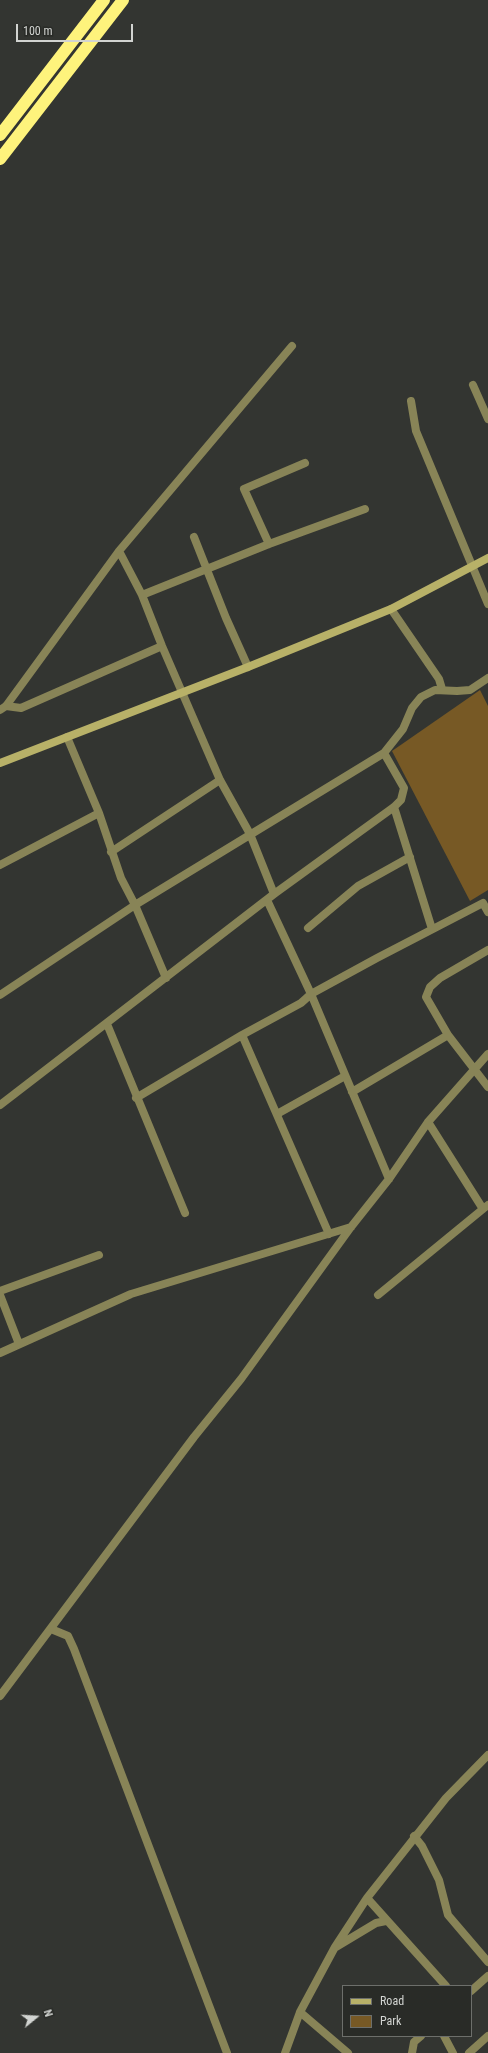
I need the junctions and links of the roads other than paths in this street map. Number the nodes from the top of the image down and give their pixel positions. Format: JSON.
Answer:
{"nodes":[{"id":1,"x":104,"y":0,"type":"edge"},
{"id":2,"x":123,"y":0,"type":"edge"},
{"id":3,"x":0,"y":135,"type":"edge"},
{"id":4,"x":0,"y":159,"type":"edge"},
{"id":5,"x":292,"y":346,"type":"dead end"},
{"id":6,"x":473,"y":385,"type":"dead end"},
{"id":7,"x":411,"y":400,"type":"dead end"},
{"id":8,"x":488,"y":419,"type":"edge"},
{"id":9,"x":305,"y":463,"type":"dead end"},
{"id":10,"x":365,"y":509,"type":"dead end"},
{"id":11,"x":194,"y":537,"type":"dead end"},
{"id":12,"x":269,"y":544,"type":"junction"},
{"id":13,"x":119,"y":551,"type":"junction"},
{"id":14,"x":488,"y":558,"type":"edge"},
{"id":15,"x":472,"y":566,"type":"junction"},
{"id":16,"x":208,"y":570,"type":"junction"},
{"id":17,"x":142,"y":595,"type":"junction"},
{"id":18,"x":488,"y":604,"type":"edge"},
{"id":19,"x":391,"y":609,"type":"junction"},
{"id":20,"x":162,"y":646,"type":"junction"},
{"id":21,"x":248,"y":668,"type":"junction"},
{"id":22,"x":487,"y":681,"type":"edge"},
{"id":23,"x":442,"y":690,"type":"junction"},
{"id":24,"x":183,"y":692,"type":"junction"},
{"id":25,"x":3,"y":708,"type":"edge"},
{"id":26,"x":66,"y":737,"type":"junction"},
{"id":27,"x":384,"y":753,"type":"junction"},
{"id":28,"x":0,"y":763,"type":"edge"},
{"id":29,"x":220,"y":780,"type":"junction"},
{"id":30,"x":394,"y":807,"type":"junction"},
{"id":31,"x":99,"y":813,"type":"junction"},
{"id":32,"x":250,"y":834,"type":"junction"},
{"id":33,"x":111,"y":852,"type":"junction"},
{"id":34,"x":410,"y":857,"type":"junction"},
{"id":35,"x":0,"y":865,"type":"edge"},
{"id":36,"x":274,"y":894,"type":"junction"},
{"id":37,"x":267,"y":900,"type":"junction"},
{"id":38,"x":135,"y":905,"type":"junction"},
{"id":39,"x":488,"y":912,"type":"edge"},
{"id":40,"x":308,"y":928,"type":"dead end"},
{"id":41,"x":432,"y":929,"type":"junction"},
{"id":42,"x":488,"y":950,"type":"edge"},
{"id":43,"x":166,"y":978,"type":"junction"},
{"id":44,"x":311,"y":994,"type":"junction"},
{"id":45,"x":0,"y":995,"type":"edge"},
{"id":46,"x":106,"y":1024,"type":"junction"},
{"id":47,"x":242,"y":1034,"type":"junction"},
{"id":48,"x":448,"y":1035,"type":"junction"},
{"id":49,"x":488,"y":1054,"type":"edge"},
{"id":50,"x":475,"y":1068,"type":"junction"},
{"id":51,"x":345,"y":1076,"type":"junction"},
{"id":52,"x":488,"y":1087,"type":"edge"},
{"id":53,"x":352,"y":1092,"type":"junction"},
{"id":54,"x":136,"y":1098,"type":"junction"},
{"id":55,"x":0,"y":1105,"type":"edge"},
{"id":56,"x":277,"y":1114,"type":"junction"},
{"id":57,"x":428,"y":1122,"type":"junction"},
{"id":58,"x":389,"y":1179,"type":"junction"},
{"id":59,"x":486,"y":1207,"type":"edge"},
{"id":60,"x":184,"y":1213,"type":"dead end"},
{"id":61,"x":351,"y":1227,"type":"junction"},
{"id":62,"x":329,"y":1234,"type":"junction"},
{"id":63,"x":99,"y":1255,"type":"dead end"},
{"id":64,"x":0,"y":1291,"type":"edge"},
{"id":65,"x":0,"y":1295,"type":"edge"},
{"id":66,"x":378,"y":1295,"type":"dead end"},
{"id":67,"x":19,"y":1344,"type":"junction"},
{"id":68,"x":0,"y":1353,"type":"edge"},
{"id":69,"x":51,"y":1629,"type":"junction"},
{"id":70,"x":0,"y":1696,"type":"edge"},
{"id":71,"x":488,"y":1755,"type":"edge"},
{"id":72,"x":414,"y":1836,"type":"junction"},
{"id":73,"x":367,"y":1898,"type":"junction"},
{"id":74,"x":386,"y":1921,"type":"junction"},
{"id":75,"x":335,"y":1947,"type":"junction"},
{"id":76,"x":488,"y":1962,"type":"edge"},
{"id":77,"x":488,"y":1976,"type":"edge"},
{"id":78,"x":445,"y":1985,"type":"edge"},
{"id":79,"x":472,"y":1990,"type":"edge"},
{"id":80,"x":300,"y":2012,"type":"junction"},
{"id":81,"x":488,"y":2036,"type":"edge"},
{"id":82,"x":420,"y":2037,"type":"edge"},
{"id":83,"x":445,"y":2037,"type":"edge"},
{"id":84,"x":227,"y":2053,"type":"edge"},
{"id":85,"x":285,"y":2053,"type":"edge"},
{"id":86,"x":348,"y":2053,"type":"edge"},
{"id":87,"x":412,"y":2053,"type":"edge"},
{"id":88,"x":453,"y":2053,"type":"edge"},
{"id":89,"x":469,"y":2053,"type":"edge"}],
"edges":[{"from":1,"to":3,"type":"highway"},
{"from":2,"to":4,"type":"highway"},
{"from":5,"to":13,"type":"street"},
{"from":6,"to":8,"type":"street"},
{"from":7,"to":15,"type":"street"},
{"from":9,"to":12,"type":"street"},
{"from":10,"to":12,"type":"street"},
{"from":11,"to":16,"type":"street"},
{"from":12,"to":16,"type":"street"},
{"from":13,"to":17,"type":"street"},
{"from":13,"to":25,"type":"street"},
{"from":14,"to":15,"type":"street"},
{"from":15,"to":18,"type":"street"},
{"from":15,"to":19,"type":"street"},
{"from":16,"to":17,"type":"street"},
{"from":16,"to":21,"type":"street"},
{"from":17,"to":20,"type":"street"},
{"from":19,"to":21,"type":"street"},
{"from":19,"to":23,"type":"street"},
{"from":20,"to":24,"type":"street"},
{"from":20,"to":25,"type":"street"},
{"from":21,"to":24,"type":"street"},
{"from":22,"to":23,"type":"street"},
{"from":23,"to":27,"type":"street"},
{"from":24,"to":26,"type":"street"},
{"from":24,"to":29,"type":"street"},
{"from":26,"to":28,"type":"street"},
{"from":26,"to":31,"type":"street"},
{"from":27,"to":30,"type":"street"},
{"from":27,"to":32,"type":"street"},
{"from":29,"to":32,"type":"street"},
{"from":29,"to":33,"type":"street"},
{"from":30,"to":34,"type":"street"},
{"from":30,"to":36,"type":"street"},
{"from":31,"to":33,"type":"street"},
{"from":31,"to":35,"type":"street"},
{"from":32,"to":36,"type":"street"},
{"from":32,"to":38,"type":"street"},
{"from":33,"to":38,"type":"street"},
{"from":34,"to":40,"type":"street"},
{"from":34,"to":41,"type":"street"},
{"from":36,"to":37,"type":"street"},
{"from":37,"to":43,"type":"street"},
{"from":37,"to":44,"type":"street"},
{"from":38,"to":43,"type":"street"},
{"from":38,"to":45,"type":"street"},
{"from":39,"to":41,"type":"street"},
{"from":41,"to":44,"type":"street"},
{"from":42,"to":48,"type":"street"},
{"from":43,"to":46,"type":"street"},
{"from":44,"to":47,"type":"street"},
{"from":44,"to":51,"type":"street"},
{"from":46,"to":54,"type":"street"},
{"from":46,"to":55,"type":"street"},
{"from":47,"to":54,"type":"street"},
{"from":47,"to":56,"type":"street"},
{"from":48,"to":50,"type":"street"},
{"from":48,"to":53,"type":"street"},
{"from":49,"to":50,"type":"street"},
{"from":50,"to":52,"type":"street"},
{"from":50,"to":57,"type":"street"},
{"from":51,"to":53,"type":"street"},
{"from":51,"to":56,"type":"street"},
{"from":53,"to":58,"type":"street"},
{"from":54,"to":60,"type":"street"},
{"from":56,"to":62,"type":"street"},
{"from":57,"to":58,"type":"street"},
{"from":57,"to":59,"type":"street"},
{"from":58,"to":61,"type":"street"},
{"from":59,"to":66,"type":"street"},
{"from":61,"to":62,"type":"street"},
{"from":61,"to":69,"type":"street"},
{"from":62,"to":67,"type":"street"},
{"from":63,"to":64,"type":"street"},
{"from":65,"to":67,"type":"street"},
{"from":67,"to":68,"type":"street"},
{"from":69,"to":70,"type":"street"},
{"from":69,"to":84,"type":"street"},
{"from":71,"to":72,"type":"street"},
{"from":72,"to":73,"type":"street"},
{"from":72,"to":76,"type":"street"},
{"from":73,"to":74,"type":"street"},
{"from":73,"to":75,"type":"street"},
{"from":74,"to":75,"type":"street"},
{"from":74,"to":78,"type":"street"},
{"from":75,"to":80,"type":"street"},
{"from":77,"to":79,"type":"street"},
{"from":80,"to":85,"type":"street"},
{"from":80,"to":86,"type":"street"},
{"from":81,"to":89,"type":"street"},
{"from":82,"to":87,"type":"street"},
{"from":83,"to":88,"type":"street"}]}
